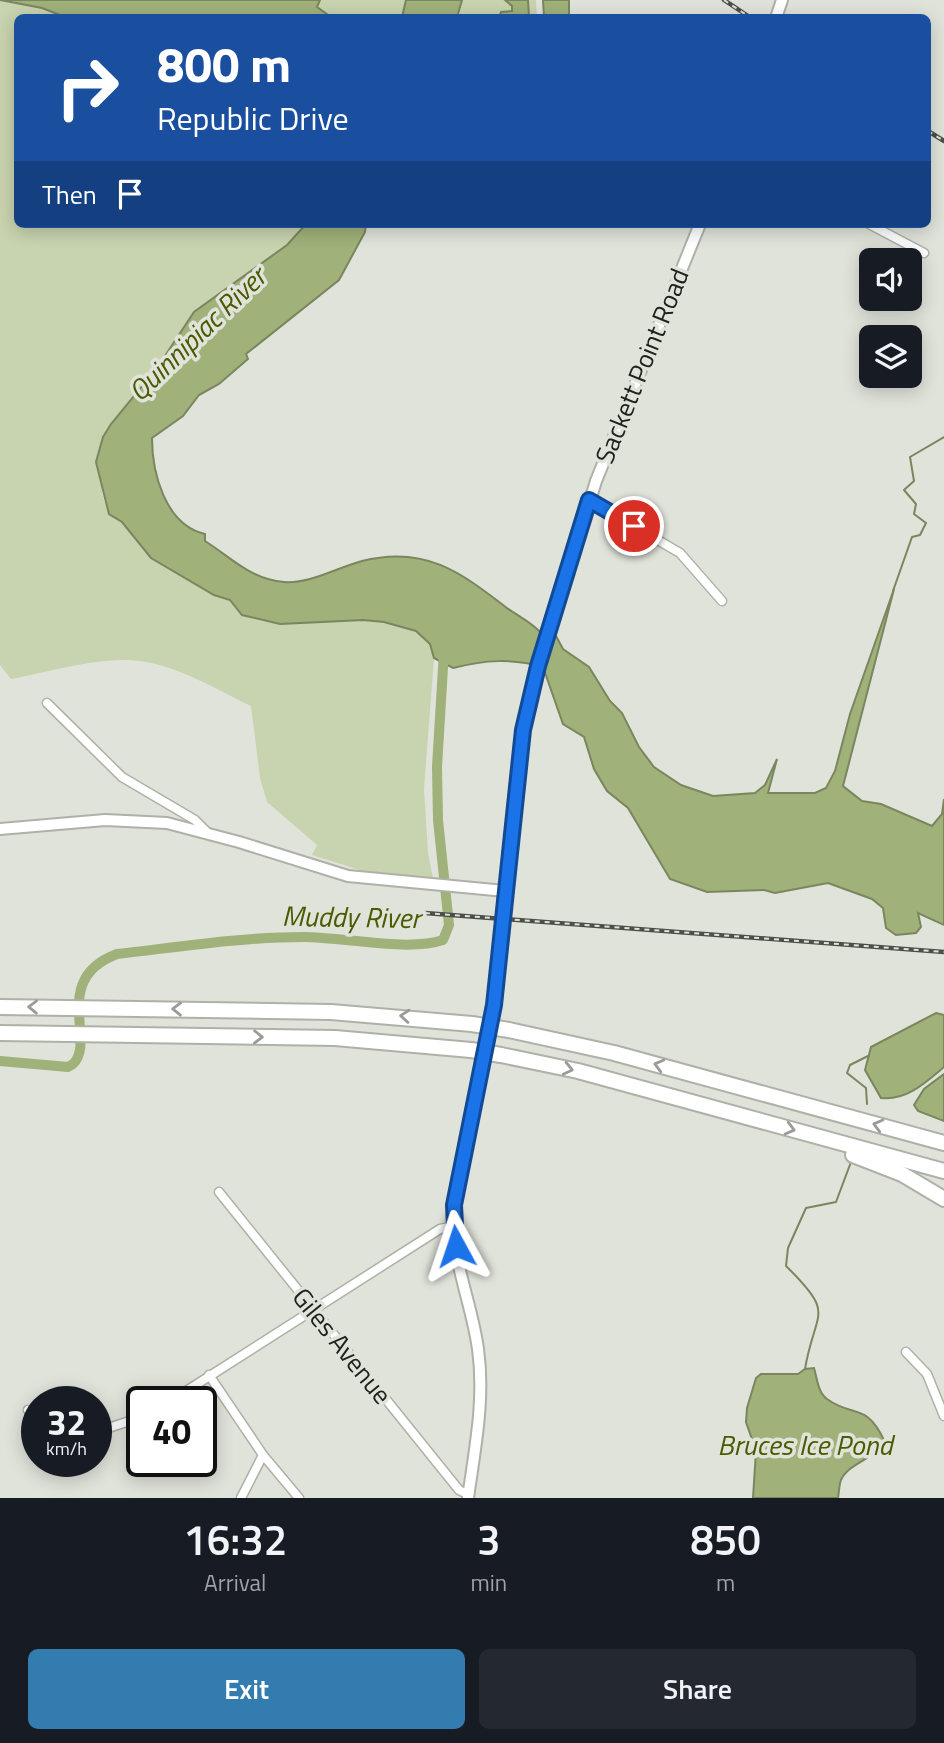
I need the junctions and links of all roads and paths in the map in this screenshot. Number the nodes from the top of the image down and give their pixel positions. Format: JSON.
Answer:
{"nodes":[{"id":1,"x":698,"y":228,"type":"edge"},
{"id":2,"x":876,"y":228,"type":"edge"},
{"id":3,"x":923,"y":253,"type":"dead end"},
{"id":4,"x":589,"y":500,"type":"junction"},
{"id":5,"x":722,"y":601,"type":"dead end"},
{"id":6,"x":47,"y":702,"type":"dead end"},
{"id":7,"x":0,"y":829,"type":"edge"},
{"id":8,"x":207,"y":833,"type":"junction"},
{"id":9,"x":505,"y":891,"type":"junction"},
{"id":10,"x":0,"y":1007,"type":"edge"},
{"id":11,"x":0,"y":1033,"type":"edge"},
{"id":12,"x":836,"y":1141,"type":"junction"},
{"id":13,"x":944,"y":1143,"type":"edge"},
{"id":14,"x":944,"y":1171,"type":"edge"},
{"id":15,"x":219,"y":1192,"type":"dead end"},
{"id":16,"x":944,"y":1199,"type":"edge"},
{"id":17,"x":453,"y":1226,"type":"junction"},
{"id":18,"x":313,"y":1309,"type":"junction"},
{"id":19,"x":906,"y":1352,"type":"dead end"},
{"id":20,"x":209,"y":1375,"type":"junction"},
{"id":21,"x":193,"y":1386,"type":"edge"},
{"id":22,"x":944,"y":1416,"type":"edge"},
{"id":23,"x":263,"y":1455,"type":"junction"},
{"id":24,"x":468,"y":1496,"type":"edge"},
{"id":25,"x":241,"y":1498,"type":"edge"},
{"id":26,"x":299,"y":1498,"type":"edge"}],
"edges":[{"from":1,"to":4,"type":"street","name":"Sackett Point Road"},
{"from":2,"to":3,"type":"street"},
{"from":4,"to":5,"type":"street"},
{"from":4,"to":9,"type":"street","name":"Sackett Point Road"},
{"from":6,"to":8,"type":"street"},
{"from":7,"to":8,"type":"street"},
{"from":8,"to":9,"type":"street"},
{"from":9,"to":17,"type":"street","name":"Sackett Point Road"},
{"from":13,"to":10,"type":"highway","one_way":true,"bridge":true},
{"from":11,"to":12,"type":"highway","one_way":true,"bridge":true},
{"from":12,"to":14,"type":"highway"},
{"from":12,"to":16,"type":"highway"},
{"from":15,"to":18,"type":"street","name":"Giles Avenue"},
{"from":17,"to":18,"type":"street"},
{"from":17,"to":24,"type":"street","name":"Sackett Point Road"},
{"from":18,"to":20,"type":"street"},
{"from":18,"to":24,"type":"street","name":"Giles Avenue"},
{"from":19,"to":22,"type":"street"},
{"from":20,"to":21,"type":"street"},
{"from":20,"to":23,"type":"street"},
{"from":23,"to":25,"type":"street"},
{"from":23,"to":26,"type":"street"}]}
